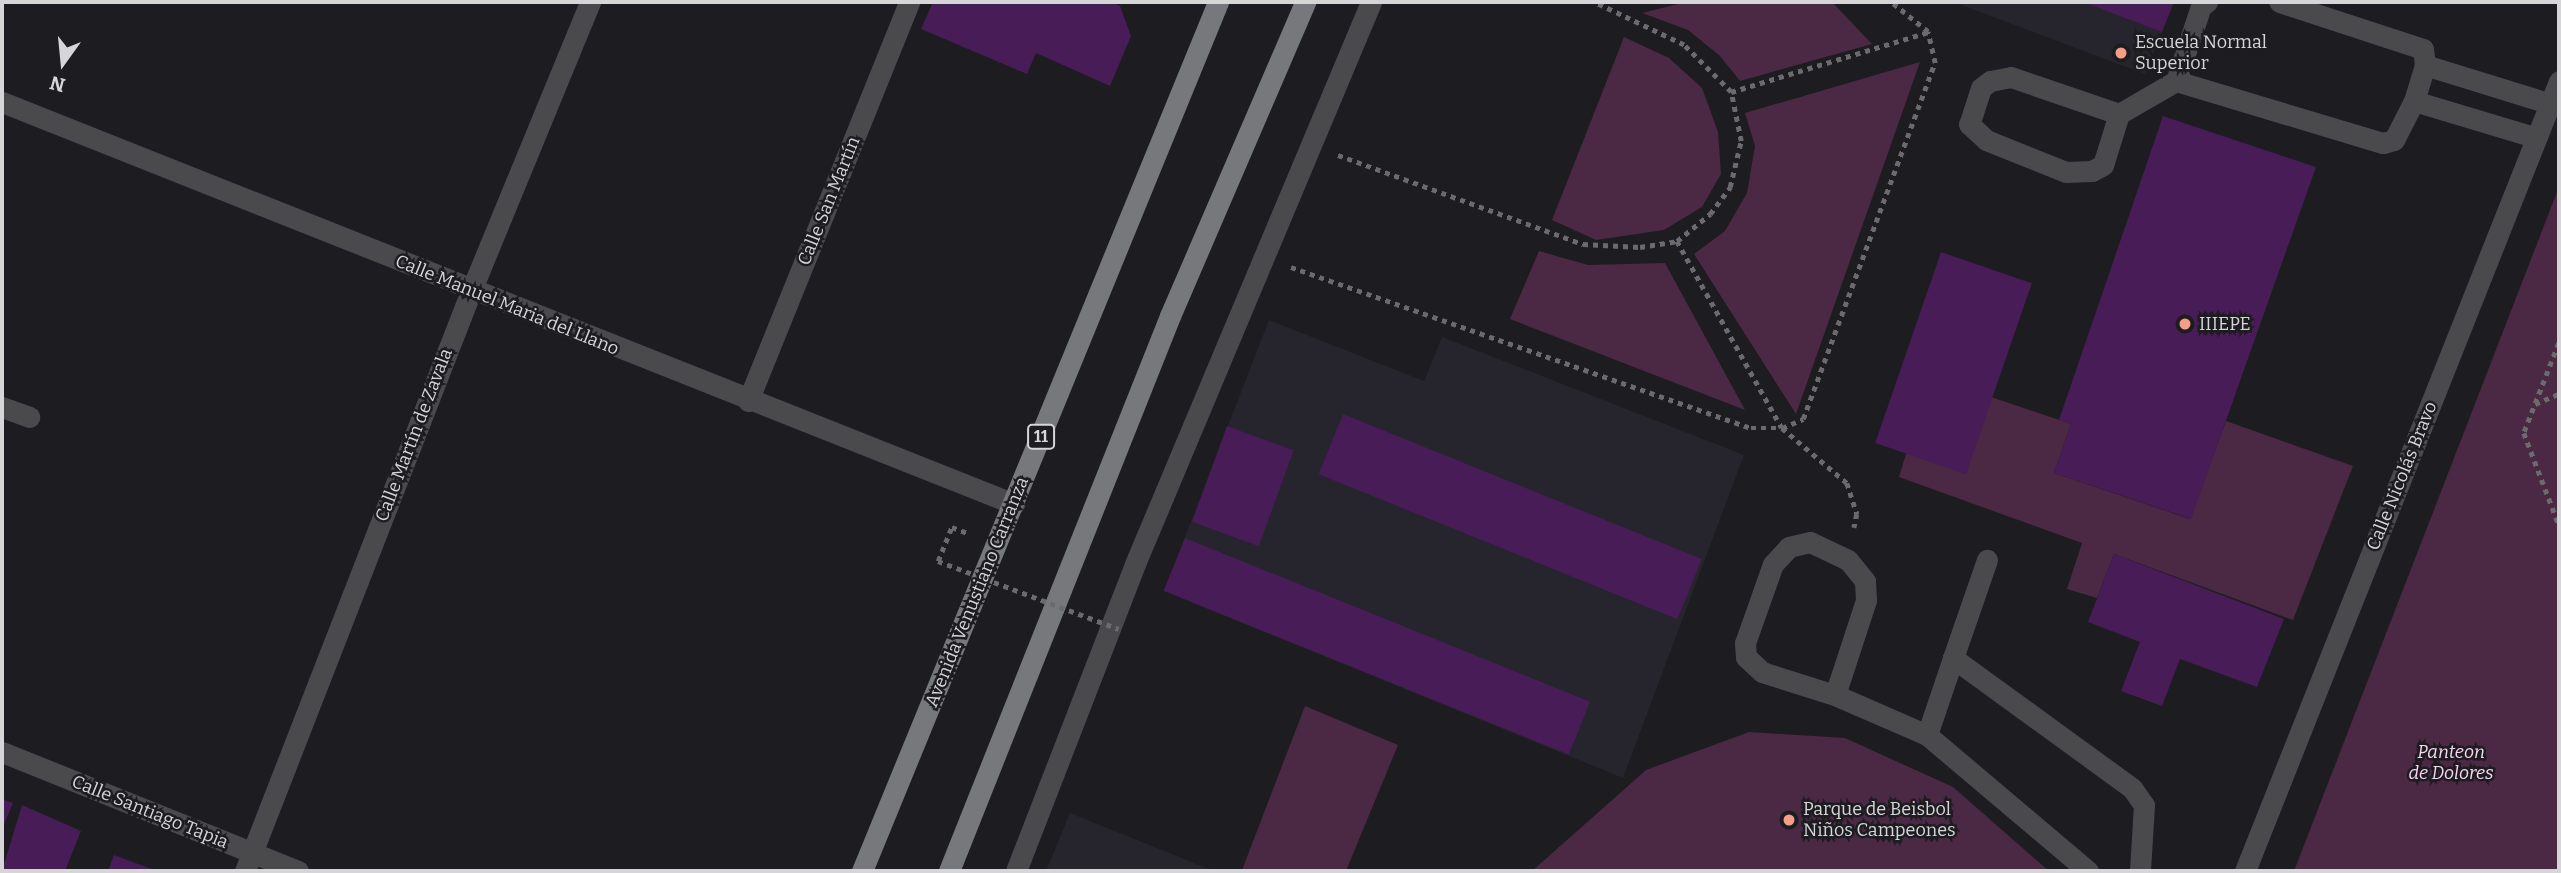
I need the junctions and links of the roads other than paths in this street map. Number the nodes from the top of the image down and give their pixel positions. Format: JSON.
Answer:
{"nodes":[{"id":1,"x":590,"y":2,"type":"edge"},
{"id":2,"x":909,"y":2,"type":"edge"},
{"id":3,"x":1218,"y":2,"type":"edge"},
{"id":4,"x":1305,"y":2,"type":"edge"},
{"id":5,"x":1371,"y":2,"type":"edge"},
{"id":6,"x":2207,"y":2,"type":"edge"},
{"id":7,"x":2279,"y":2,"type":"edge"},
{"id":8,"x":2425,"y":65,"type":"junction"},
{"id":9,"x":2176,"y":81,"type":"junction"},
{"id":10,"x":2559,"y":81,"type":"edge"},
{"id":11,"x":2414,"y":101,"type":"junction"},
{"id":12,"x":2,"y":102,"type":"edge"},
{"id":13,"x":2551,"y":104,"type":"junction"},
{"id":14,"x":2119,"y":114,"type":"junction"},
{"id":15,"x":2537,"y":138,"type":"junction"},
{"id":16,"x":471,"y":291,"type":"junction"},
{"id":17,"x":748,"y":401,"type":"junction"},
{"id":18,"x":2,"y":407,"type":"edge"},
{"id":19,"x":29,"y":417,"type":"dead end"},
{"id":20,"x":1014,"y":504,"type":"junction"},
{"id":21,"x":1987,"y":560,"type":"dead end"},
{"id":22,"x":1952,"y":658,"type":"junction"},
{"id":23,"x":1835,"y":695,"type":"junction"},
{"id":24,"x":1927,"y":735,"type":"junction"},
{"id":25,"x":2,"y":752,"type":"edge"},
{"id":26,"x":248,"y":862,"type":"edge"},
{"id":27,"x":298,"y":871,"type":"edge"},
{"id":28,"x":862,"y":871,"type":"edge"},
{"id":29,"x":949,"y":871,"type":"edge"},
{"id":30,"x":1016,"y":871,"type":"edge"},
{"id":31,"x":2088,"y":871,"type":"edge"},
{"id":32,"x":2140,"y":871,"type":"edge"},
{"id":33,"x":2245,"y":871,"type":"edge"}],
"edges":[{"from":1,"to":16,"type":"street","name":"Calle Martín de Zavala"},
{"from":2,"to":17,"type":"street","name":"Calle San Martín"},
{"from":3,"to":20,"type":"main road","name":"Avenida Venustiano Carranza","number":"11"},
{"from":4,"to":29,"type":"main road"},
{"from":5,"to":30,"type":"street"},
{"from":6,"to":9,"type":"street"},
{"from":7,"to":8,"type":"street"},
{"from":8,"to":11,"type":"street"},
{"from":8,"to":13,"type":"street"},
{"from":9,"to":11,"type":"street"},
{"from":9,"to":14,"type":"street"},
{"from":10,"to":13,"type":"street","name":"Calle Nicolás Bravo"},
{"from":11,"to":15,"type":"street"},
{"from":12,"to":16,"type":"street","name":"Calle Manuel Maria del Llano"},
{"from":13,"to":15,"type":"street","name":"Calle Nicolás Bravo"},
{"from":14,"to":14,"type":"street"},
{"from":15,"to":33,"type":"street","name":"Calle Nicolás Bravo"},
{"from":16,"to":17,"type":"street","name":"Calle Manuel Maria del Llano"},
{"from":16,"to":26,"type":"street","name":"Calle Martín de Zavala"},
{"from":17,"to":20,"type":"street","name":"Calle Manuel Maria del Llano"},
{"from":18,"to":19,"type":"street"},
{"from":20,"to":28,"type":"main road","name":"Avenida Venustiano Carranza","number":"11"},
{"from":21,"to":22,"type":"street"},
{"from":22,"to":24,"type":"street"},
{"from":22,"to":32,"type":"street"},
{"from":23,"to":23,"type":"street"},
{"from":23,"to":24,"type":"street"},
{"from":24,"to":31,"type":"street"},
{"from":25,"to":26,"type":"street","name":"Calle Santiago Tapia"},
{"from":26,"to":27,"type":"street","name":"Calle Santiago Tapia"}]}
